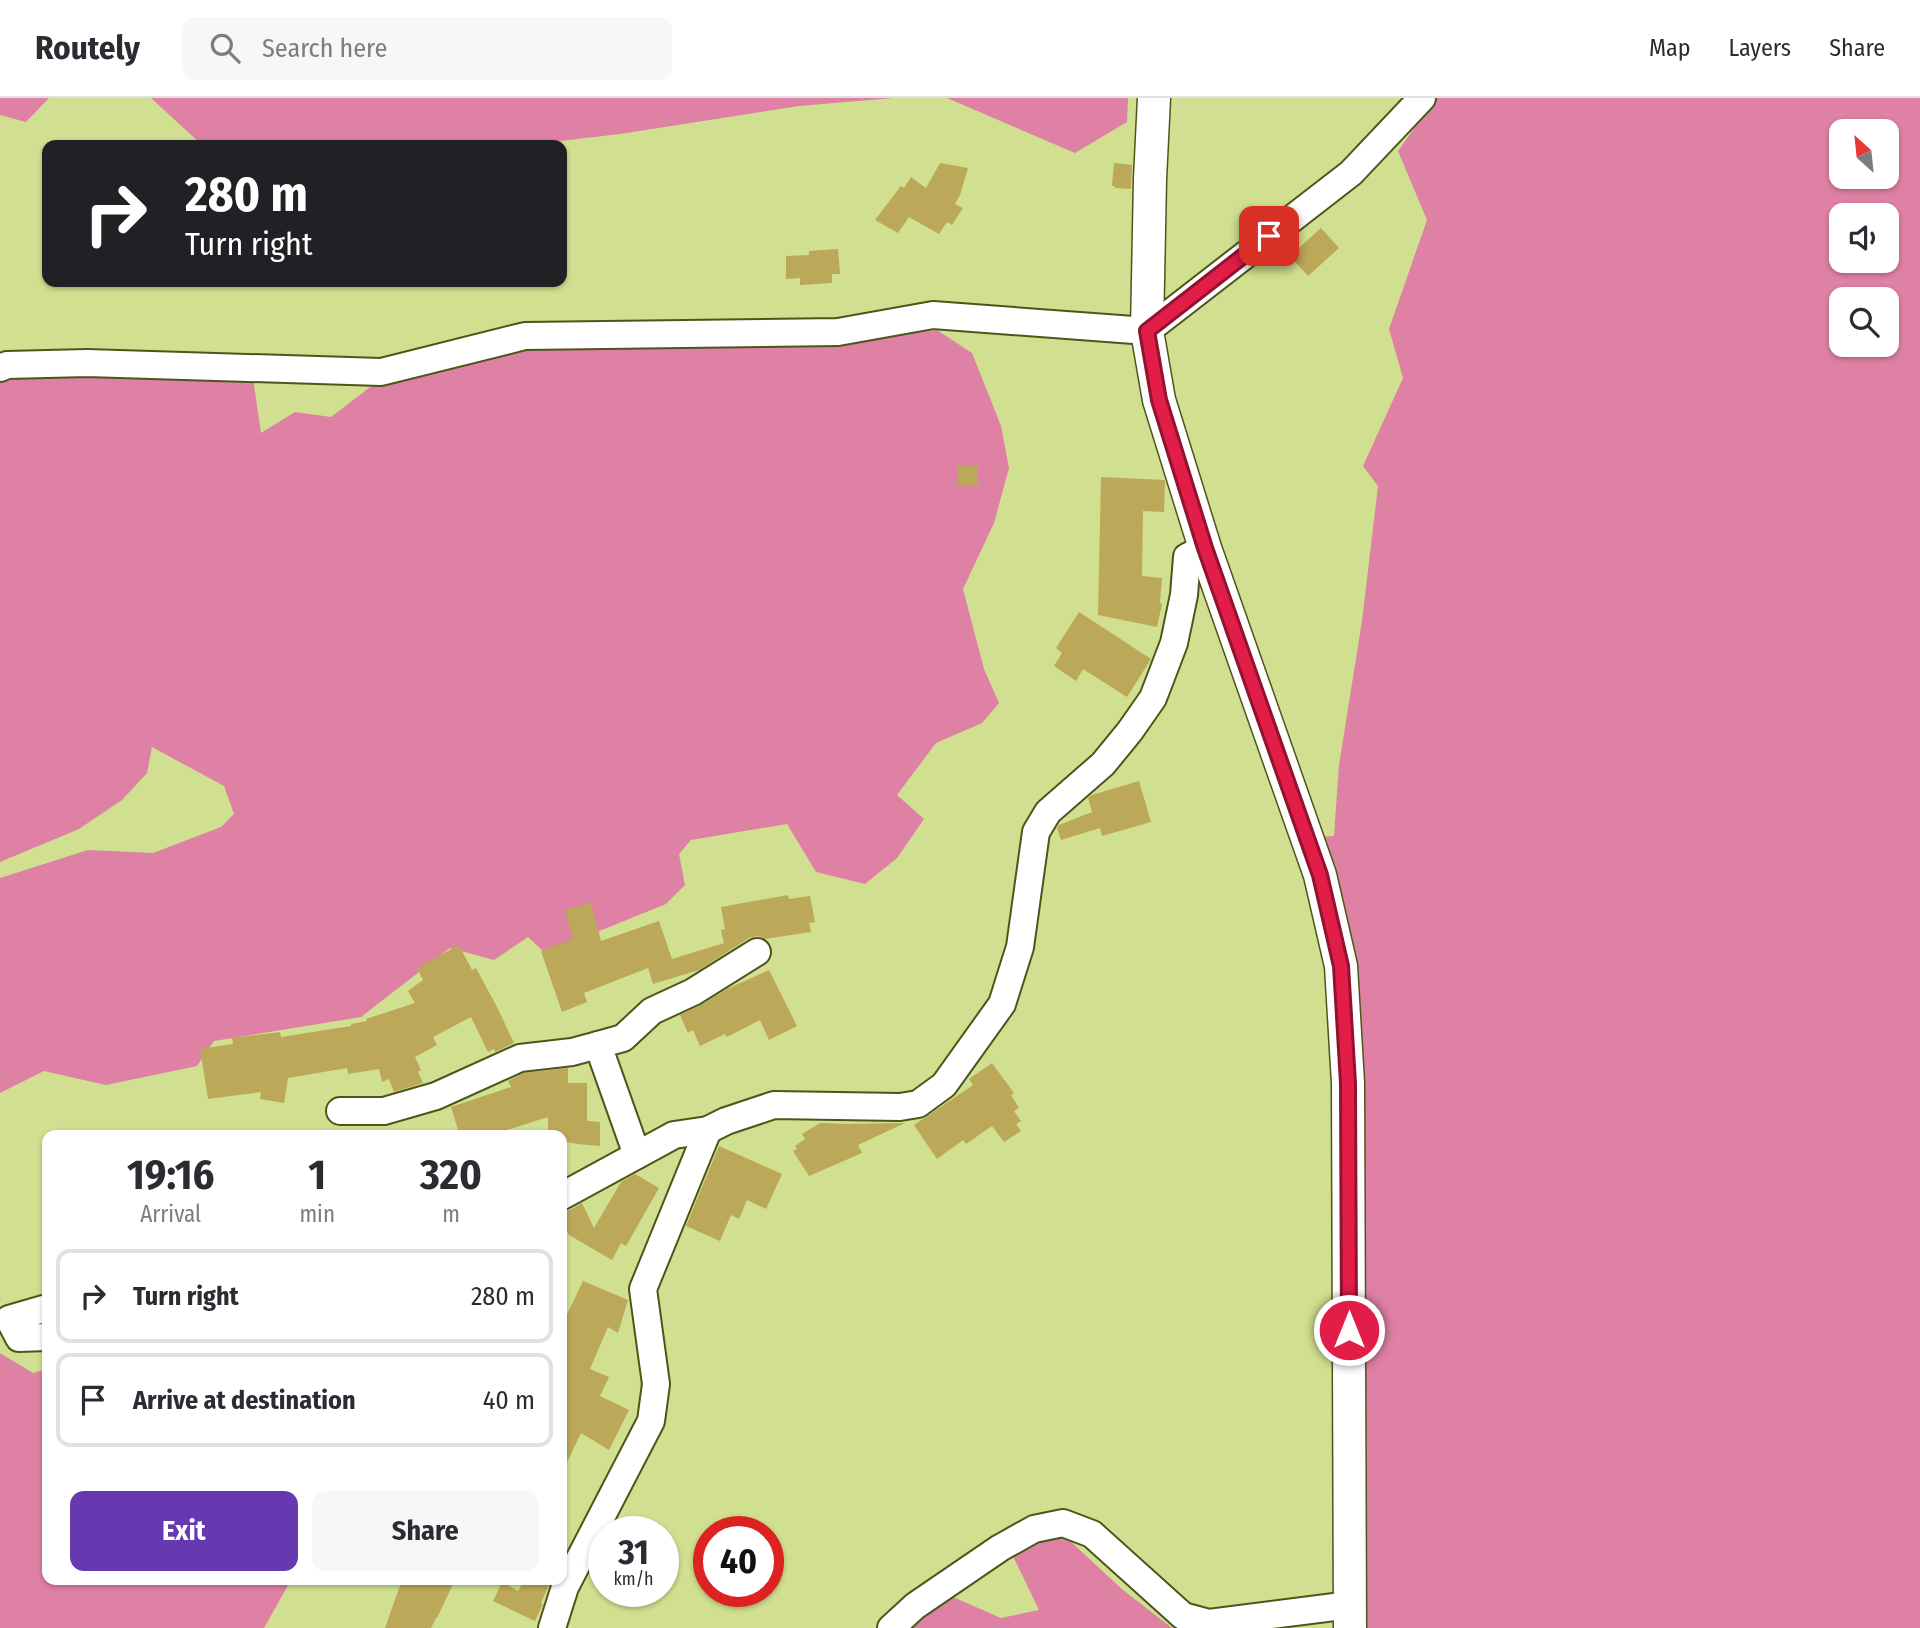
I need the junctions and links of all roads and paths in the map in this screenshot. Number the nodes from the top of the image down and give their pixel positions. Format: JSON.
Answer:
{"nodes":[{"id":1,"x":1154,"y":98,"type":"edge"},
{"id":2,"x":1422,"y":98,"type":"edge"},
{"id":3,"x":1147,"y":331,"type":"junction"},
{"id":4,"x":0,"y":368,"type":"edge"},
{"id":5,"x":1205,"y":548,"type":"junction"},
{"id":6,"x":757,"y":952,"type":"dead end"},
{"id":7,"x":598,"y":1045,"type":"junction"},
{"id":8,"x":340,"y":1111,"type":"dead end"},
{"id":9,"x":708,"y":1130,"type":"junction"},
{"id":10,"x":637,"y":1155,"type":"junction"},
{"id":11,"x":567,"y":1193,"type":"edge"},
{"id":12,"x":42,"y":1309,"type":"edge"},
{"id":13,"x":42,"y":1337,"type":"edge"},
{"id":14,"x":567,"y":1583,"type":"edge"},
{"id":15,"x":566,"y":1585,"type":"edge"},
{"id":16,"x":1350,"y":1616,"type":"edge"},
{"id":17,"x":552,"y":1628,"type":"edge"},
{"id":18,"x":891,"y":1628,"type":"edge"}],
"edges":[{"from":1,"to":3,"type":"street"},
{"from":2,"to":3,"type":"street"},
{"from":3,"to":4,"type":"street"},
{"from":3,"to":5,"type":"street"},
{"from":5,"to":9,"type":"street"},
{"from":5,"to":16,"type":"street"},
{"from":6,"to":7,"type":"street"},
{"from":7,"to":8,"type":"street"},
{"from":7,"to":10,"type":"street"},
{"from":9,"to":10,"type":"street"},
{"from":9,"to":14,"type":"street"},
{"from":10,"to":11,"type":"street"},
{"from":12,"to":13,"type":"street"},
{"from":15,"to":17,"type":"street"},
{"from":16,"to":18,"type":"street"}]}
